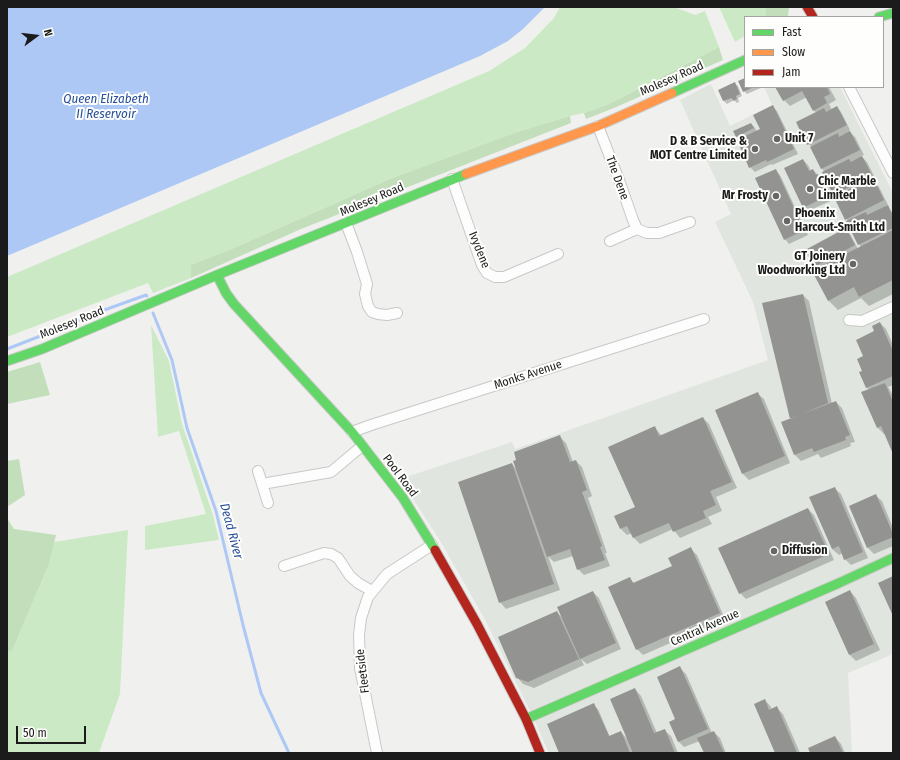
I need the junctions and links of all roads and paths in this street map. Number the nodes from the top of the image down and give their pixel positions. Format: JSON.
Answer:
{"nodes":[{"id":1,"x":807,"y":7,"type":"edge"},
{"id":2,"x":893,"y":13,"type":"edge"},
{"id":3,"x":812,"y":16,"type":"edge"},
{"id":4,"x":882,"y":16,"type":"edge"},
{"id":5,"x":744,"y":60,"type":"edge"},
{"id":6,"x":850,"y":88,"type":"edge"},
{"id":7,"x":598,"y":126,"type":"junction"},
{"id":8,"x":893,"y":173,"type":"edge"},
{"id":9,"x":452,"y":179,"type":"junction"},
{"id":10,"x":690,"y":222,"type":"dead end"},
{"id":11,"x":346,"y":223,"type":"junction"},
{"id":12,"x":637,"y":229,"type":"junction"},
{"id":13,"x":610,"y":241,"type":"dead end"},
{"id":14,"x":558,"y":254,"type":"dead end"},
{"id":15,"x":217,"y":275,"type":"junction"},
{"id":16,"x":893,"y":307,"type":"edge"},
{"id":17,"x":397,"y":313,"type":"dead end"},
{"id":18,"x":704,"y":319,"type":"dead end"},
{"id":19,"x":849,"y":320,"type":"dead end"},
{"id":20,"x":7,"y":361,"type":"edge"},
{"id":21,"x":352,"y":432,"type":"junction"},
{"id":22,"x":362,"y":446,"type":"junction"},
{"id":23,"x":258,"y":471,"type":"dead end"},
{"id":24,"x":262,"y":484,"type":"junction"},
{"id":25,"x":268,"y":503,"type":"dead end"},
{"id":26,"x":432,"y":545,"type":"junction"},
{"id":27,"x":893,"y":558,"type":"edge"},
{"id":28,"x":284,"y":566,"type":"dead end"},
{"id":29,"x":372,"y":591,"type":"junction"},
{"id":30,"x":526,"y":719,"type":"junction"},
{"id":31,"x":377,"y":753,"type":"edge"},
{"id":32,"x":540,"y":753,"type":"edge"}],
"edges":[{"from":1,"to":3,"type":"street"},
{"from":2,"to":4,"type":"street"},
{"from":5,"to":7,"type":"street","name":"Molesey Road"},
{"from":6,"to":8,"type":"street"},
{"from":7,"to":9,"type":"street","name":"Molesey Road"},
{"from":7,"to":12,"type":"street","name":"The Dene"},
{"from":9,"to":11,"type":"street","name":"Molesey Road"},
{"from":9,"to":14,"type":"street","name":"Ivydene"},
{"from":10,"to":12,"type":"street"},
{"from":11,"to":15,"type":"street","name":"Molesey Road"},
{"from":11,"to":17,"type":"street"},
{"from":12,"to":13,"type":"street"},
{"from":15,"to":20,"type":"street","name":"Molesey Road"},
{"from":15,"to":21,"type":"street","name":"Pool Road"},
{"from":16,"to":19,"type":"street"},
{"from":18,"to":21,"type":"street","name":"Monks Avenue"},
{"from":21,"to":22,"type":"street","name":"Pool Road"},
{"from":22,"to":24,"type":"street"},
{"from":22,"to":26,"type":"street","name":"Pool Road"},
{"from":23,"to":24,"type":"street"},
{"from":24,"to":25,"type":"street"},
{"from":26,"to":29,"type":"street","name":"Fleetside"},
{"from":26,"to":30,"type":"street","name":"Pool Road"},
{"from":27,"to":30,"type":"street","name":"Central Avenue"},
{"from":28,"to":29,"type":"street"},
{"from":29,"to":31,"type":"street","name":"Fleetside"},
{"from":30,"to":32,"type":"street","name":"Pool Road"}]}
